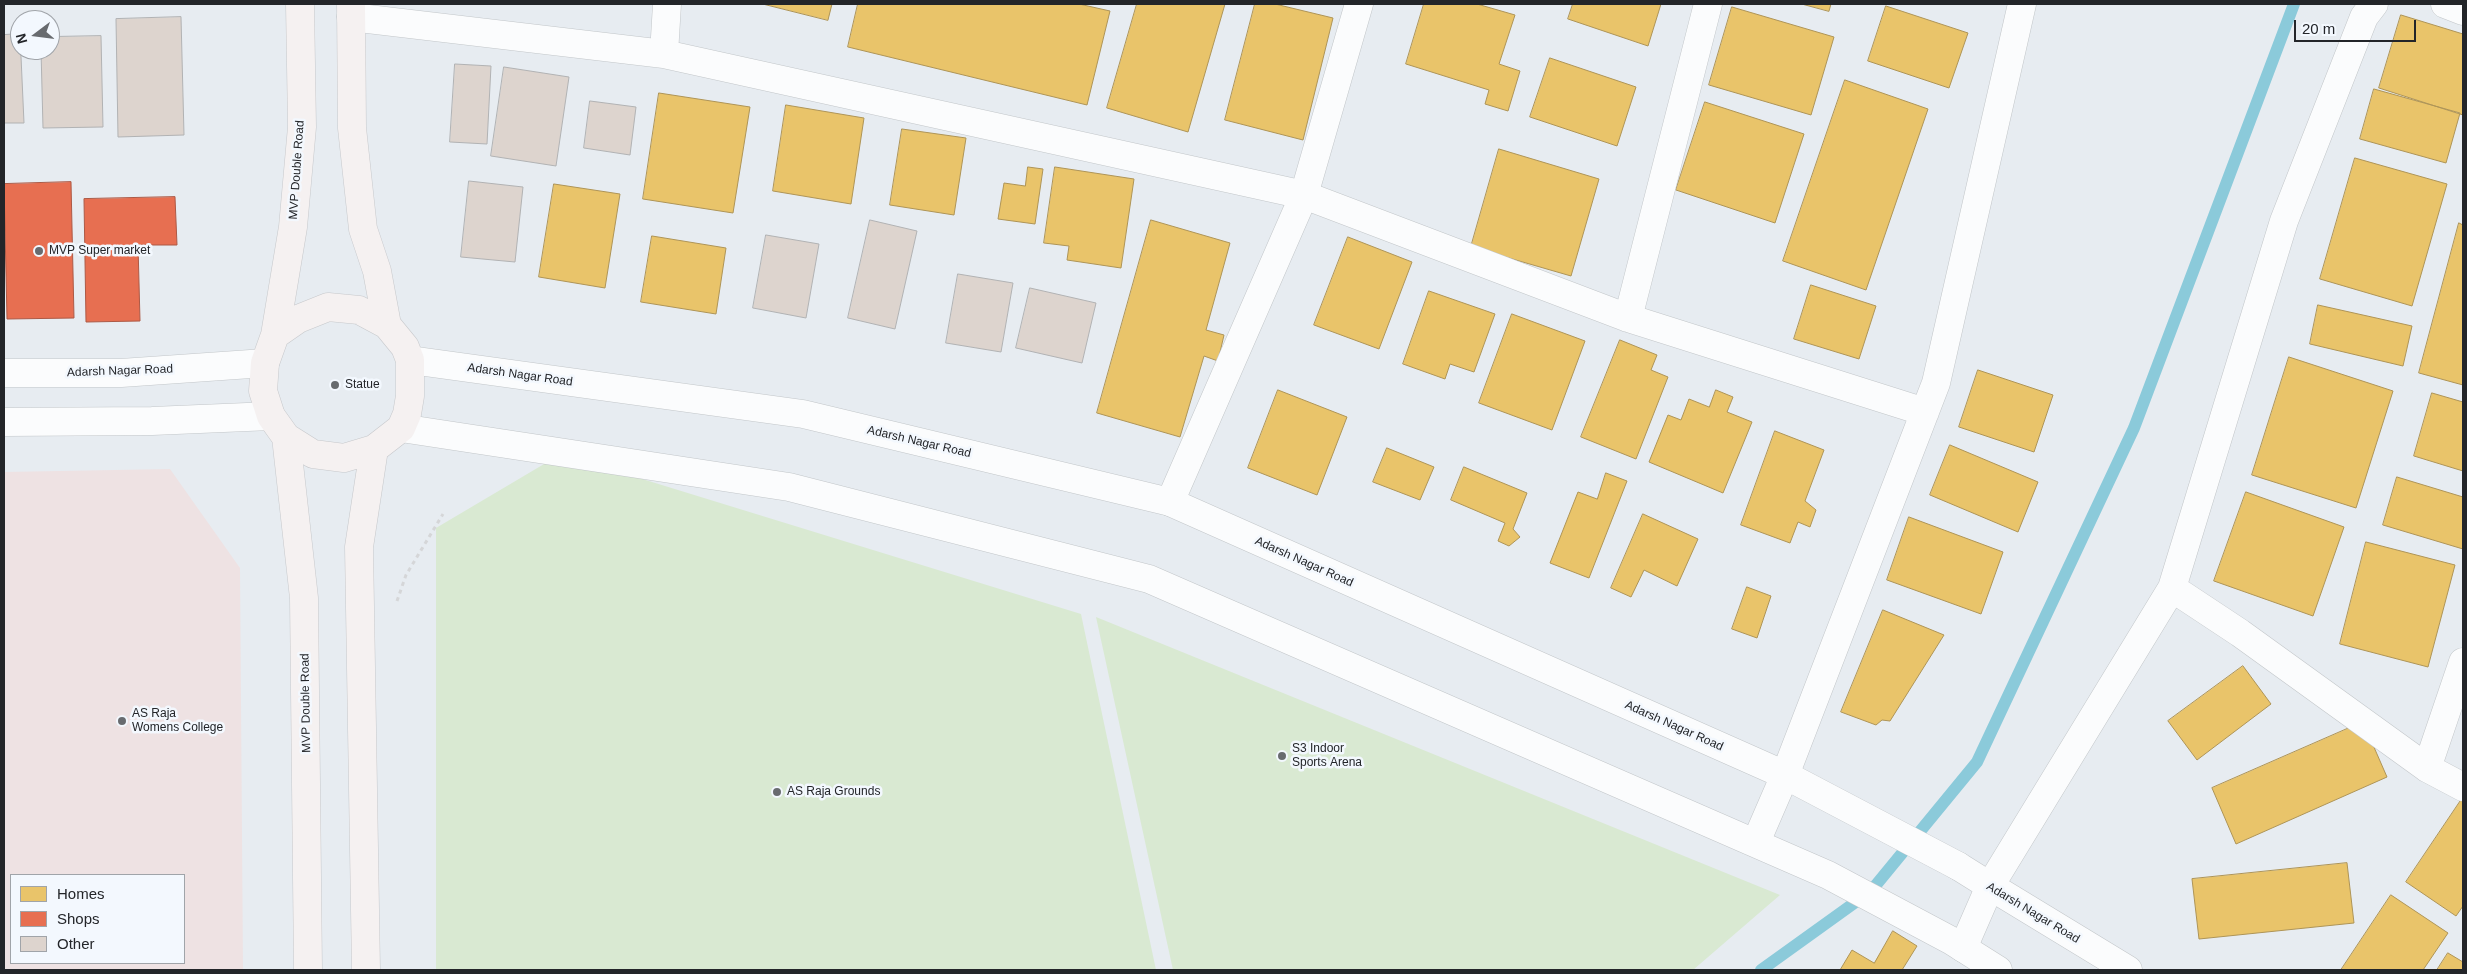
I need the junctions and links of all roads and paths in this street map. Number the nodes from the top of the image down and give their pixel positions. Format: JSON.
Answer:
{"nodes":[{"id":1,"x":300,"y":4,"type":"edge"},
{"id":2,"x":667,"y":4,"type":"edge"},
{"id":3,"x":1359,"y":4,"type":"edge"},
{"id":4,"x":1708,"y":4,"type":"edge"},
{"id":5,"x":2022,"y":4,"type":"edge"},
{"id":6,"x":2374,"y":4,"type":"edge"},
{"id":7,"x":2445,"y":4,"type":"edge"},
{"id":8,"x":351,"y":10,"type":"edge"},
{"id":9,"x":2463,"y":11,"type":"edge"},
{"id":10,"x":664,"y":54,"type":"junction"},
{"id":11,"x":1304,"y":195,"type":"junction"},
{"id":12,"x":1628,"y":318,"type":"junction"},
{"id":13,"x":387,"y":325,"type":"junction"},
{"id":14,"x":275,"y":335,"type":"junction"},
{"id":15,"x":410,"y":360,"type":"junction"},
{"id":16,"x":265,"y":364,"type":"junction"},
{"id":17,"x":4,"y":373,"type":"edge"},
{"id":18,"x":1925,"y":412,"type":"junction"},
{"id":19,"x":4,"y":422,"type":"edge"},
{"id":20,"x":279,"y":427,"type":"junction"},
{"id":21,"x":401,"y":428,"type":"junction"},
{"id":22,"x":374,"y":449,"type":"junction"},
{"id":23,"x":1170,"y":502,"type":"junction"},
{"id":24,"x":443,"y":514,"type":"dead end"},
{"id":25,"x":2172,"y":588,"type":"junction"},
{"id":26,"x":397,"y":602,"type":"dead end"},
{"id":27,"x":2463,"y":662,"type":"edge"},
{"id":28,"x":2426,"y":768,"type":"junction"},
{"id":29,"x":1785,"y":776,"type":"junction"},
{"id":30,"x":2463,"y":787,"type":"edge"},
{"id":31,"x":1756,"y":842,"type":"junction"},
{"id":32,"x":1990,"y":886,"type":"junction"},
{"id":33,"x":1957,"y":945,"type":"junction"},
{"id":34,"x":308,"y":970,"type":"edge"},
{"id":35,"x":366,"y":970,"type":"edge"},
{"id":36,"x":1998,"y":970,"type":"edge"},
{"id":37,"x":2128,"y":970,"type":"edge"}],
"edges":[{"from":1,"to":14,"type":"main road","name":"MVP Double Road"},
{"from":2,"to":10,"type":"street"},
{"from":3,"to":11,"type":"street"},
{"from":4,"to":12,"type":"street"},
{"from":5,"to":18,"type":"street"},
{"from":6,"to":25,"type":"street"},
{"from":7,"to":9,"type":"street"},
{"from":8,"to":10,"type":"street"},
{"from":8,"to":13,"type":"main road"},
{"from":10,"to":11,"type":"street"},
{"from":11,"to":12,"type":"street"},
{"from":11,"to":23,"type":"street"},
{"from":12,"to":18,"type":"street"},
{"from":13,"to":14,"type":"main road"},
{"from":13,"to":15,"type":"main road"},
{"from":14,"to":16,"type":"main road","name":"MVP Double Road"},
{"from":15,"to":21,"type":"main road"},
{"from":15,"to":23,"type":"street","name":"Adarsh Nagar Road"},
{"from":16,"to":17,"type":"street","name":"Adarsh Nagar Road"},
{"from":16,"to":20,"type":"main road"},
{"from":18,"to":29,"type":"street"},
{"from":19,"to":20,"type":"street"},
{"from":20,"to":22,"type":"main road"},
{"from":20,"to":34,"type":"main road","name":"MVP Double Road"},
{"from":21,"to":22,"type":"main road"},
{"from":21,"to":31,"type":"street"},
{"from":22,"to":35,"type":"main road"},
{"from":23,"to":29,"type":"street","name":"Adarsh Nagar Road"},
{"from":24,"to":26,"type":"path"},
{"from":25,"to":28,"type":"street"},
{"from":25,"to":32,"type":"street"},
{"from":27,"to":28,"type":"street"},
{"from":28,"to":30,"type":"street"},
{"from":29,"to":31,"type":"street"},
{"from":29,"to":32,"type":"street","name":"Adarsh Nagar Road"},
{"from":31,"to":33,"type":"street"},
{"from":32,"to":33,"type":"street"},
{"from":32,"to":37,"type":"street","name":"Adarsh Nagar Road"},
{"from":33,"to":36,"type":"street"}]}
